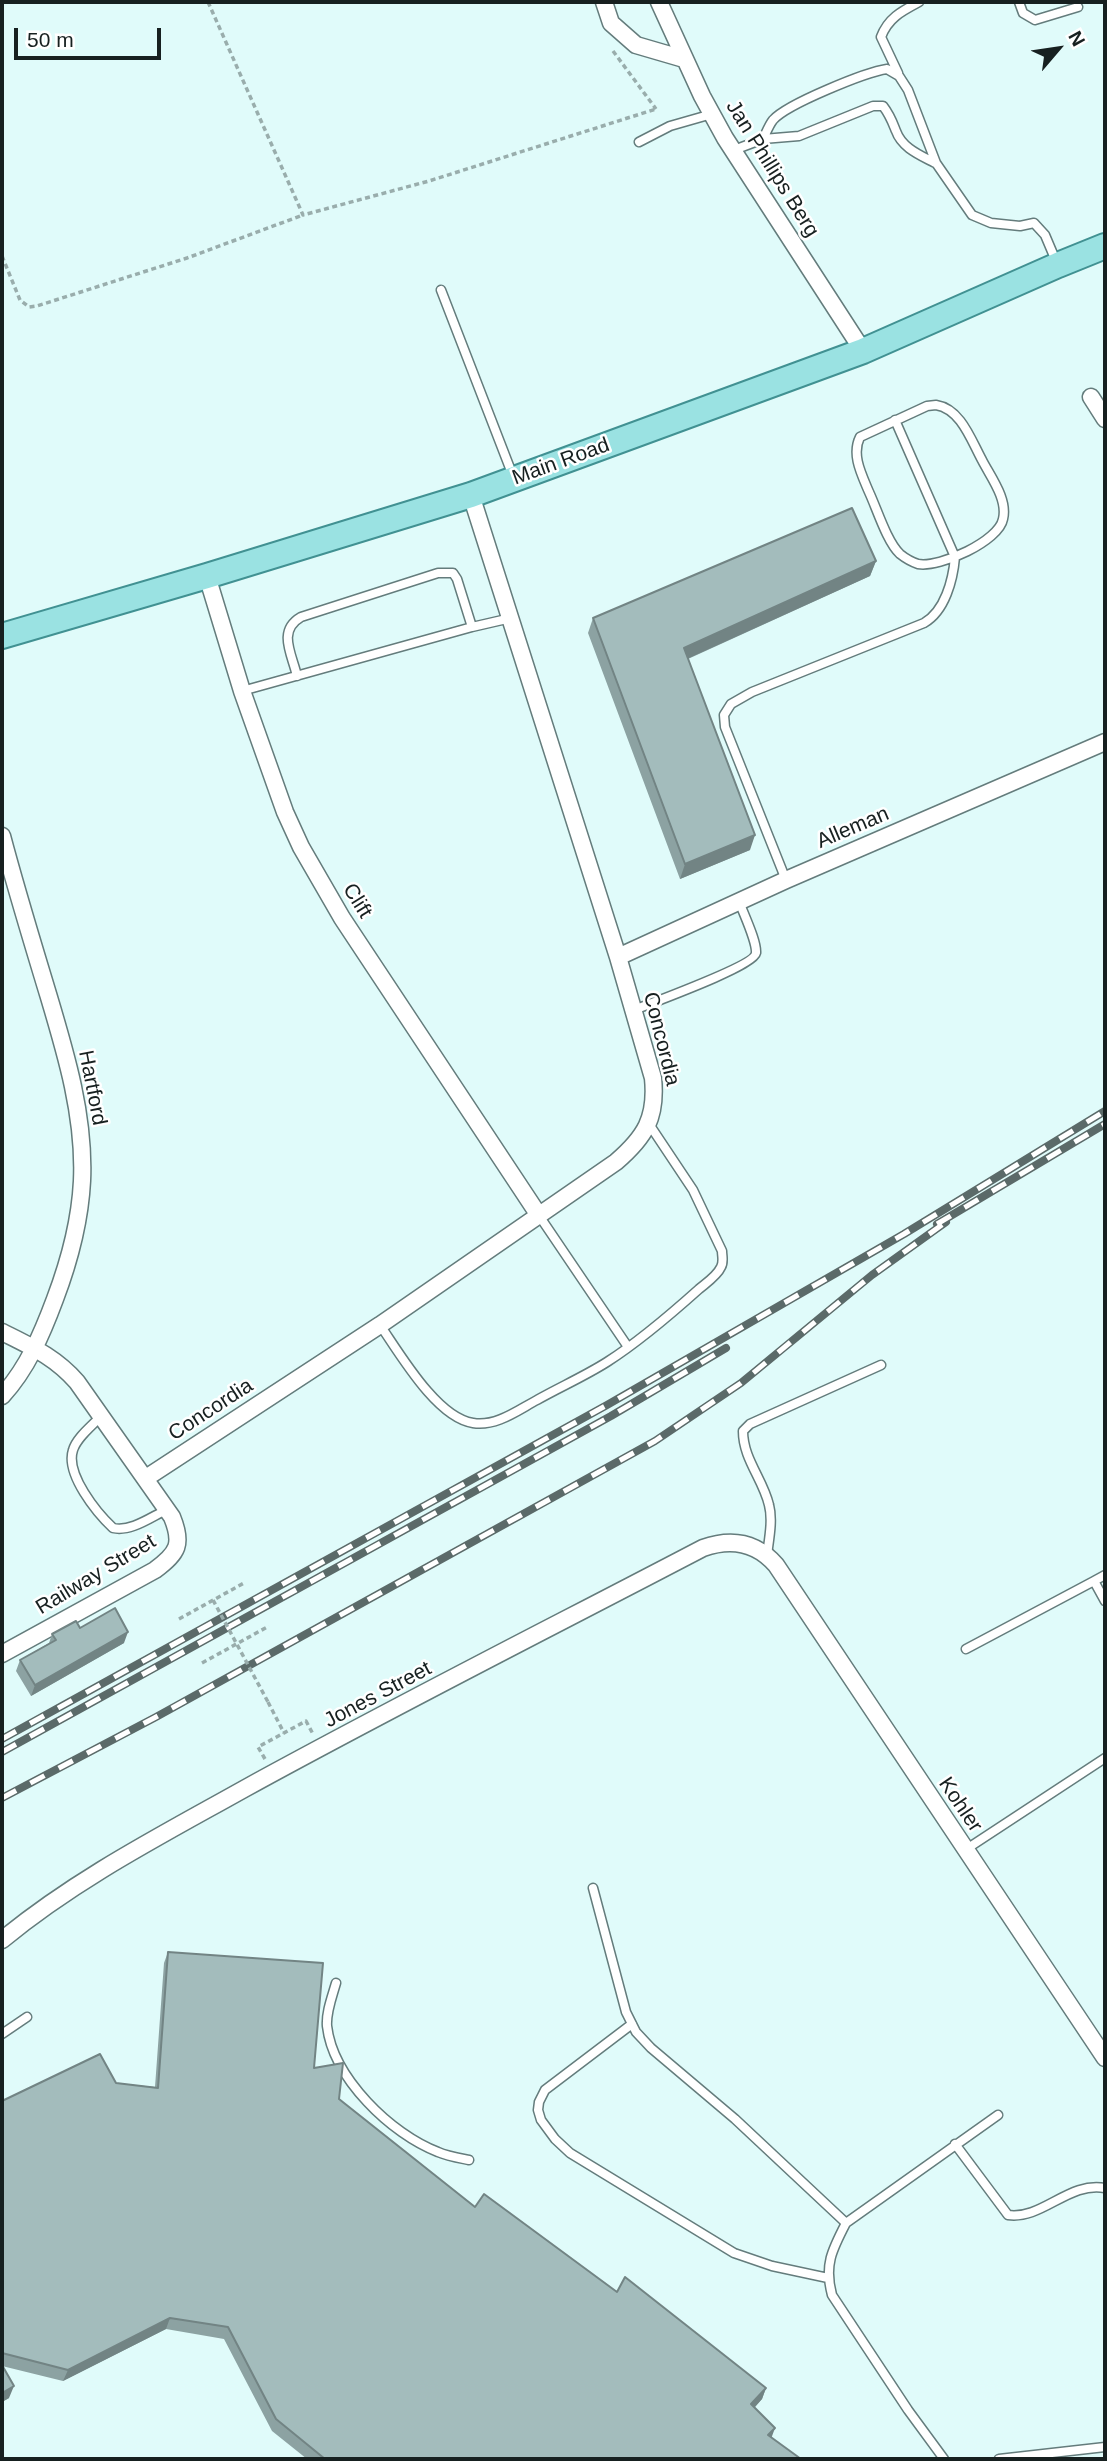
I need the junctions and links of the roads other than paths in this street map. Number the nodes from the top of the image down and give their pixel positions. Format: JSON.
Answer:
{"nodes":[{"id":1,"x":604,"y":2,"type":"edge"},
{"id":2,"x":659,"y":2,"type":"edge"},
{"id":3,"x":919,"y":2,"type":"edge"},
{"id":4,"x":1019,"y":2,"type":"edge"},
{"id":5,"x":1078,"y":7,"type":"dead end"},
{"id":6,"x":684,"y":59,"type":"junction"},
{"id":7,"x":899,"y":76,"type":"junction"},
{"id":8,"x":712,"y":114,"type":"junction"},
{"id":9,"x":763,"y":139,"type":"junction"},
{"id":10,"x":639,"y":142,"type":"dead end"},
{"id":11,"x":734,"y":150,"type":"junction"},
{"id":12,"x":936,"y":163,"type":"junction"},
{"id":13,"x":1105,"y":246,"type":"edge"},
{"id":14,"x":1058,"y":265,"type":"junction"},
{"id":15,"x":440,"y":290,"type":"dead end"},
{"id":16,"x":863,"y":351,"type":"junction"},
{"id":17,"x":1091,"y":397,"type":"dead end"},
{"id":18,"x":1105,"y":419,"type":"edge"},
{"id":19,"x":895,"y":420,"type":"junction"},
{"id":20,"x":514,"y":479,"type":"junction"},
{"id":21,"x":471,"y":495,"type":"junction"},
{"id":22,"x":955,"y":557,"type":"junction"},
{"id":23,"x":207,"y":576,"type":"junction"},
{"id":24,"x":510,"y":618,"type":"junction"},
{"id":25,"x":472,"y":627,"type":"junction"},
{"id":26,"x":2,"y":636,"type":"edge"},
{"id":27,"x":298,"y":676,"type":"junction"},
{"id":28,"x":242,"y":691,"type":"junction"},
{"id":29,"x":1105,"y":742,"type":"edge"},
{"id":30,"x":2,"y":836,"type":"edge"},
{"id":31,"x":786,"y":880,"type":"junction"},
{"id":32,"x":739,"y":901,"type":"junction"},
{"id":33,"x":618,"y":957,"type":"junction"},
{"id":34,"x":634,"y":1010,"type":"junction"},
{"id":35,"x":649,"y":1124,"type":"junction"},
{"id":36,"x":538,"y":1214,"type":"junction"},
{"id":37,"x":380,"y":1325,"type":"junction"},
{"id":38,"x":2,"y":1332,"type":"edge"},
{"id":39,"x":628,"y":1346,"type":"junction"},
{"id":40,"x":34,"y":1348,"type":"junction"},
{"id":41,"x":881,"y":1365,"type":"dead end"},
{"id":42,"x":2,"y":1396,"type":"edge"},
{"id":43,"x":102,"y":1416,"type":"junction"},
{"id":44,"x":146,"y":1478,"type":"junction"},
{"id":45,"x":166,"y":1510,"type":"junction"},
{"id":46,"x":767,"y":1555,"type":"junction"},
{"id":47,"x":1105,"y":1575,"type":"edge"},
{"id":48,"x":1094,"y":1581,"type":"junction"},
{"id":49,"x":1105,"y":1601,"type":"edge"},
{"id":50,"x":966,"y":1649,"type":"dead end"},
{"id":51,"x":2,"y":1654,"type":"edge"},
{"id":52,"x":1105,"y":1758,"type":"edge"},
{"id":53,"x":965,"y":1850,"type":"junction"},
{"id":54,"x":593,"y":1888,"type":"dead end"},
{"id":55,"x":2,"y":1940,"type":"edge"},
{"id":56,"x":335,"y":1983,"type":"dead end"},
{"id":57,"x":27,"y":2017,"type":"dead end"},
{"id":58,"x":632,"y":2024,"type":"junction"},
{"id":59,"x":2,"y":2034,"type":"edge"},
{"id":60,"x":1105,"y":2058,"type":"edge"},
{"id":61,"x":998,"y":2115,"type":"dead end"},
{"id":62,"x":956,"y":2144,"type":"junction"},
{"id":63,"x":469,"y":2160,"type":"dead end"},
{"id":64,"x":1105,"y":2188,"type":"edge"},
{"id":65,"x":846,"y":2223,"type":"junction"},
{"id":66,"x":828,"y":2278,"type":"junction"},
{"id":67,"x":1105,"y":2447,"type":"edge"},
{"id":68,"x":944,"y":2459,"type":"edge"},
{"id":69,"x":999,"y":2459,"type":"edge"}],
"edges":[{"from":1,"to":6,"type":"street"},
{"from":2,"to":6,"type":"street","name":"Jan Phillips Berg"},
{"from":3,"to":7,"type":"lane"},
{"from":4,"to":5,"type":"lane"},
{"from":6,"to":8,"type":"street","name":"Jan Phillips Berg"},
{"from":7,"to":9,"type":"lane"},
{"from":7,"to":12,"type":"lane"},
{"from":8,"to":10,"type":"lane"},
{"from":8,"to":11,"type":"street","name":"Jan Phillips Berg"},
{"from":9,"to":11,"type":"lane"},
{"from":9,"to":12,"type":"lane"},
{"from":11,"to":16,"type":"street","name":"Jan Phillips Berg"},
{"from":12,"to":14,"type":"lane"},
{"from":13,"to":14,"type":"main road","name":"Main Road"},
{"from":14,"to":16,"type":"main road","name":"Main Road"},
{"from":15,"to":20,"type":"lane"},
{"from":16,"to":20,"type":"main road","name":"Main Road"},
{"from":17,"to":18,"type":"street"},
{"from":19,"to":22,"type":"lane"},
{"from":19,"to":22,"type":"lane"},
{"from":19,"to":22,"type":"lane"},
{"from":20,"to":21,"type":"main road","name":"Main Road"},
{"from":21,"to":23,"type":"main road","name":"Main Road"},
{"from":21,"to":24,"type":"street","name":"Concordia"},
{"from":22,"to":31,"type":"lane"},
{"from":23,"to":26,"type":"main road","name":"Main Road"},
{"from":23,"to":28,"type":"street","name":"Clift"},
{"from":24,"to":25,"type":"lane"},
{"from":24,"to":33,"type":"street","name":"Concordia"},
{"from":25,"to":27,"type":"lane"},
{"from":25,"to":27,"type":"lane"},
{"from":27,"to":28,"type":"lane"},
{"from":28,"to":36,"type":"street","name":"Clift"},
{"from":29,"to":31,"type":"street","name":"Alleman"},
{"from":30,"to":40,"type":"street","name":"Hartford"},
{"from":31,"to":32,"type":"street","name":"Alleman"},
{"from":32,"to":33,"type":"street","name":"Alleman"},
{"from":32,"to":34,"type":"lane"},
{"from":33,"to":34,"type":"street","name":"Concordia"},
{"from":34,"to":35,"type":"street","name":"Concordia"},
{"from":35,"to":36,"type":"street","name":"Concordia"},
{"from":35,"to":39,"type":"lane"},
{"from":36,"to":37,"type":"street","name":"Concordia"},
{"from":36,"to":39,"type":"lane"},
{"from":37,"to":39,"type":"lane"},
{"from":37,"to":44,"type":"street","name":"Concordia"},
{"from":38,"to":40,"type":"street","name":"Railway Street"},
{"from":40,"to":42,"type":"street","name":"Hartford"},
{"from":40,"to":43,"type":"street","name":"Railway Street"},
{"from":41,"to":46,"type":"lane"},
{"from":43,"to":44,"type":"street","name":"Railway Street"},
{"from":43,"to":45,"type":"lane"},
{"from":44,"to":45,"type":"street","name":"Railway Street"},
{"from":45,"to":51,"type":"street","name":"Railway Street"},
{"from":46,"to":53,"type":"street","name":"Kohler"},
{"from":46,"to":55,"type":"street","name":"Jones Street"},
{"from":47,"to":48,"type":"lane"},
{"from":48,"to":49,"type":"lane"},
{"from":48,"to":50,"type":"lane"},
{"from":52,"to":53,"type":"lane"},
{"from":53,"to":60,"type":"street","name":"Kohler"},
{"from":54,"to":58,"type":"lane"},
{"from":56,"to":63,"type":"lane"},
{"from":57,"to":59,"type":"lane"},
{"from":58,"to":65,"type":"lane"},
{"from":58,"to":66,"type":"lane"},
{"from":61,"to":62,"type":"lane"},
{"from":62,"to":64,"type":"lane"},
{"from":62,"to":65,"type":"lane"},
{"from":65,"to":66,"type":"lane"},
{"from":66,"to":68,"type":"lane"},
{"from":67,"to":69,"type":"lane"}]}
